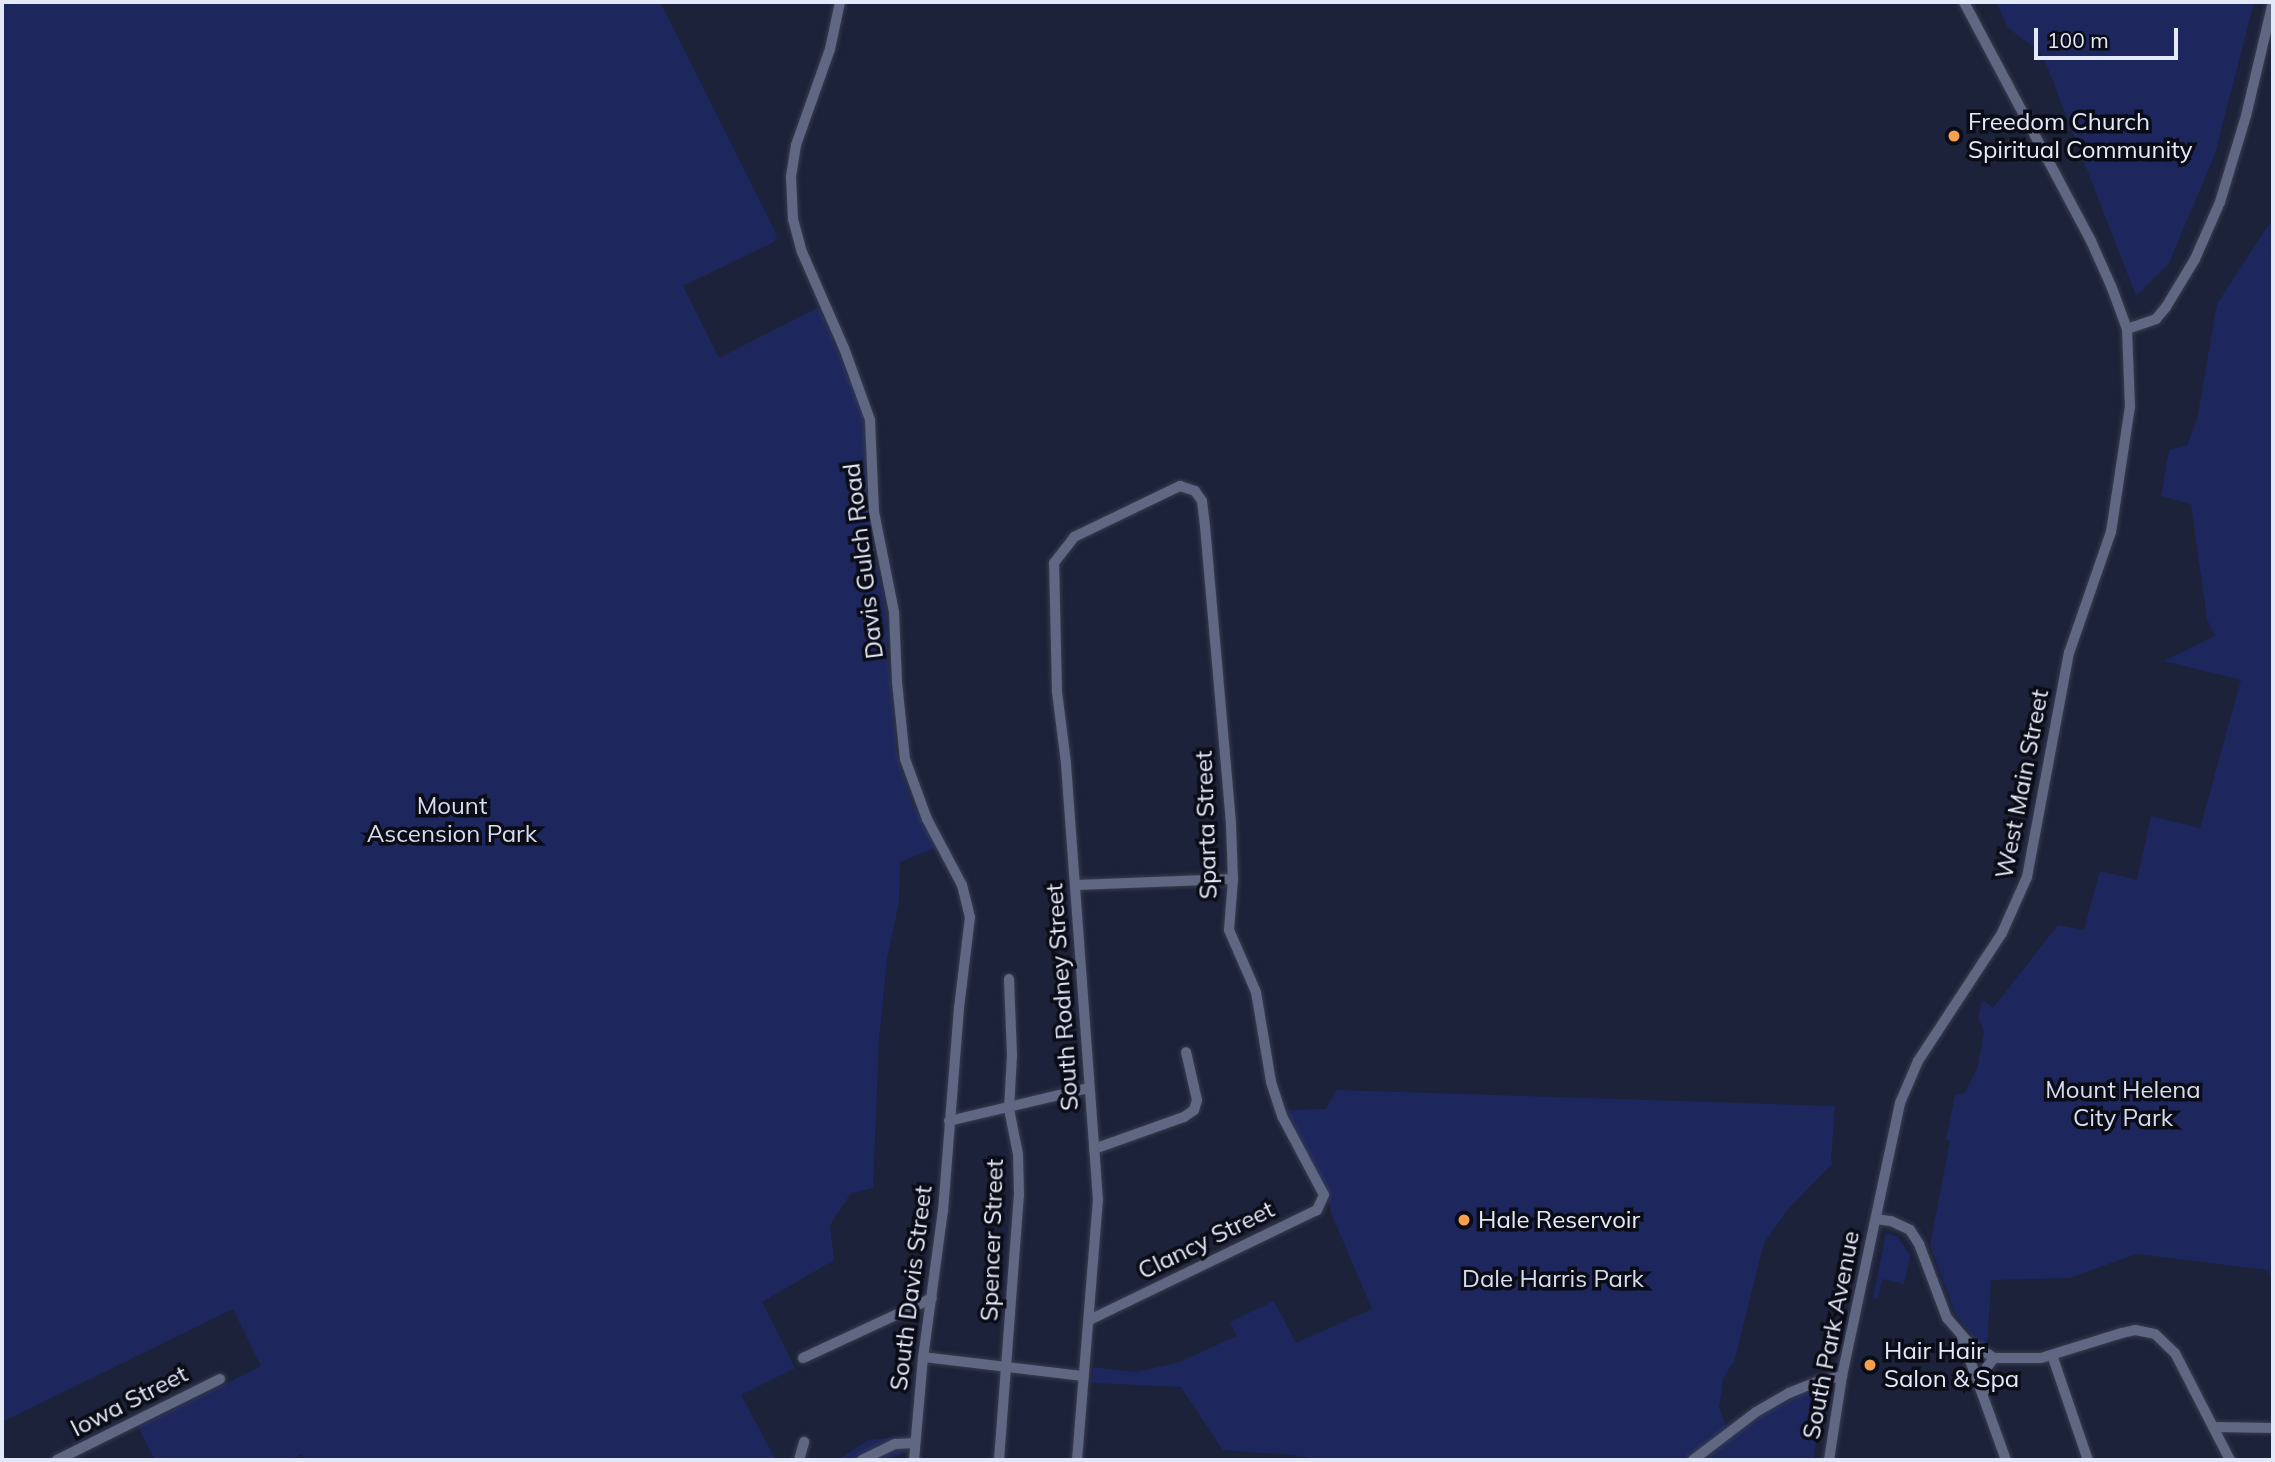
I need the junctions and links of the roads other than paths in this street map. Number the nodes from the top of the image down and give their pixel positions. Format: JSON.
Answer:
{"nodes":[{"id":1,"x":841,"y":2,"type":"edge"},
{"id":2,"x":1964,"y":2,"type":"edge"},
{"id":3,"x":2273,"y":2,"type":"edge"},
{"id":4,"x":2127,"y":329,"type":"junction"},
{"id":5,"x":1074,"y":537,"type":"joint"},
{"id":6,"x":1233,"y":879,"type":"junction"},
{"id":7,"x":1075,"y":885,"type":"junction"},
{"id":8,"x":1009,"y":979,"type":"dead end"},
{"id":9,"x":1186,"y":1052,"type":"dead end"},
{"id":10,"x":1089,"y":1088,"type":"junction"},
{"id":11,"x":1009,"y":1109,"type":"junction"},
{"id":12,"x":949,"y":1121,"type":"junction"},
{"id":13,"x":1094,"y":1149,"type":"junction"},
{"id":14,"x":1318,"y":1185,"type":"joint"},
{"id":15,"x":1876,"y":1219,"type":"junction"},
{"id":16,"x":932,"y":1298,"type":"junction"},
{"id":17,"x":1089,"y":1320,"type":"junction"},
{"id":18,"x":1962,"y":1337,"type":"junction"},
{"id":19,"x":2052,"y":1355,"type":"junction"},
{"id":20,"x":923,"y":1357,"type":"junction"},
{"id":21,"x":803,"y":1358,"type":"dead end"},
{"id":22,"x":1994,"y":1358,"type":"junction"},
{"id":23,"x":1006,"y":1368,"type":"junction"},
{"id":24,"x":1083,"y":1376,"type":"junction"},
{"id":25,"x":1842,"y":1376,"type":"junction"},
{"id":26,"x":220,"y":1379,"type":"dead end"},
{"id":27,"x":1986,"y":1399,"type":"junction"},
{"id":28,"x":2214,"y":1427,"type":"junction"},
{"id":29,"x":2273,"y":1428,"type":"edge"},
{"id":30,"x":804,"y":1443,"type":"dead end"},
{"id":31,"x":915,"y":1443,"type":"junction"},
{"id":32,"x":57,"y":1460,"type":"edge"},
{"id":33,"x":799,"y":1460,"type":"edge"},
{"id":34,"x":862,"y":1460,"type":"edge"},
{"id":35,"x":914,"y":1460,"type":"edge"},
{"id":36,"x":999,"y":1460,"type":"edge"},
{"id":37,"x":1077,"y":1460,"type":"edge"},
{"id":38,"x":1693,"y":1460,"type":"edge"},
{"id":39,"x":1829,"y":1460,"type":"edge"},
{"id":40,"x":2006,"y":1460,"type":"edge"},
{"id":41,"x":2088,"y":1460,"type":"edge"},
{"id":42,"x":2230,"y":1460,"type":"edge"}],
"edges":[{"from":1,"to":12,"type":"street","name":"Davis Gulch Road"},
{"from":2,"to":4,"type":"street"},
{"from":3,"to":4,"type":"street"},
{"from":4,"to":15,"type":"street","name":"West Main Street"},
{"from":5,"to":6,"type":"street","name":"Sparta Street"},
{"from":5,"to":7,"type":"street","name":"South Rodney Street"},
{"from":6,"to":7,"type":"street"},
{"from":6,"to":14,"type":"street","name":"Sparta Street"},
{"from":7,"to":10,"type":"street","name":"South Rodney Street"},
{"from":8,"to":11,"type":"street","name":"Spencer Street"},
{"from":9,"to":13,"type":"street"},
{"from":10,"to":11,"type":"street"},
{"from":10,"to":13,"type":"street","name":"South Rodney Street"},
{"from":11,"to":12,"type":"street"},
{"from":11,"to":23,"type":"street","name":"Spencer Street"},
{"from":12,"to":16,"type":"street","name":"South Davis Street"},
{"from":13,"to":17,"type":"street","name":"South Rodney Street"},
{"from":14,"to":17,"type":"street","name":"Clancy Street"},
{"from":15,"to":18,"type":"street"},
{"from":15,"to":25,"type":"street","name":"South Park Avenue"},
{"from":16,"to":20,"type":"street","name":"South Davis Street"},
{"from":16,"to":21,"type":"street"},
{"from":17,"to":24,"type":"street","name":"South Rodney Street"},
{"from":18,"to":22,"type":"street"},
{"from":18,"to":27,"type":"street"},
{"from":19,"to":22,"type":"street"},
{"from":19,"to":28,"type":"street"},
{"from":19,"to":41,"type":"street"},
{"from":20,"to":23,"type":"street"},
{"from":20,"to":31,"type":"street","name":"South Davis Street"},
{"from":22,"to":27,"type":"street"},
{"from":23,"to":24,"type":"street"},
{"from":23,"to":36,"type":"street","name":"Spencer Street"},
{"from":24,"to":37,"type":"street","name":"South Rodney Street"},
{"from":25,"to":38,"type":"street"},
{"from":25,"to":39,"type":"street","name":"South Park Avenue"},
{"from":26,"to":32,"type":"street","name":"Iowa Street"},
{"from":27,"to":40,"type":"street"},
{"from":28,"to":29,"type":"street"},
{"from":28,"to":42,"type":"street"},
{"from":30,"to":33,"type":"street"},
{"from":31,"to":34,"type":"street"},
{"from":31,"to":35,"type":"street","name":"South Davis Street"}]}
